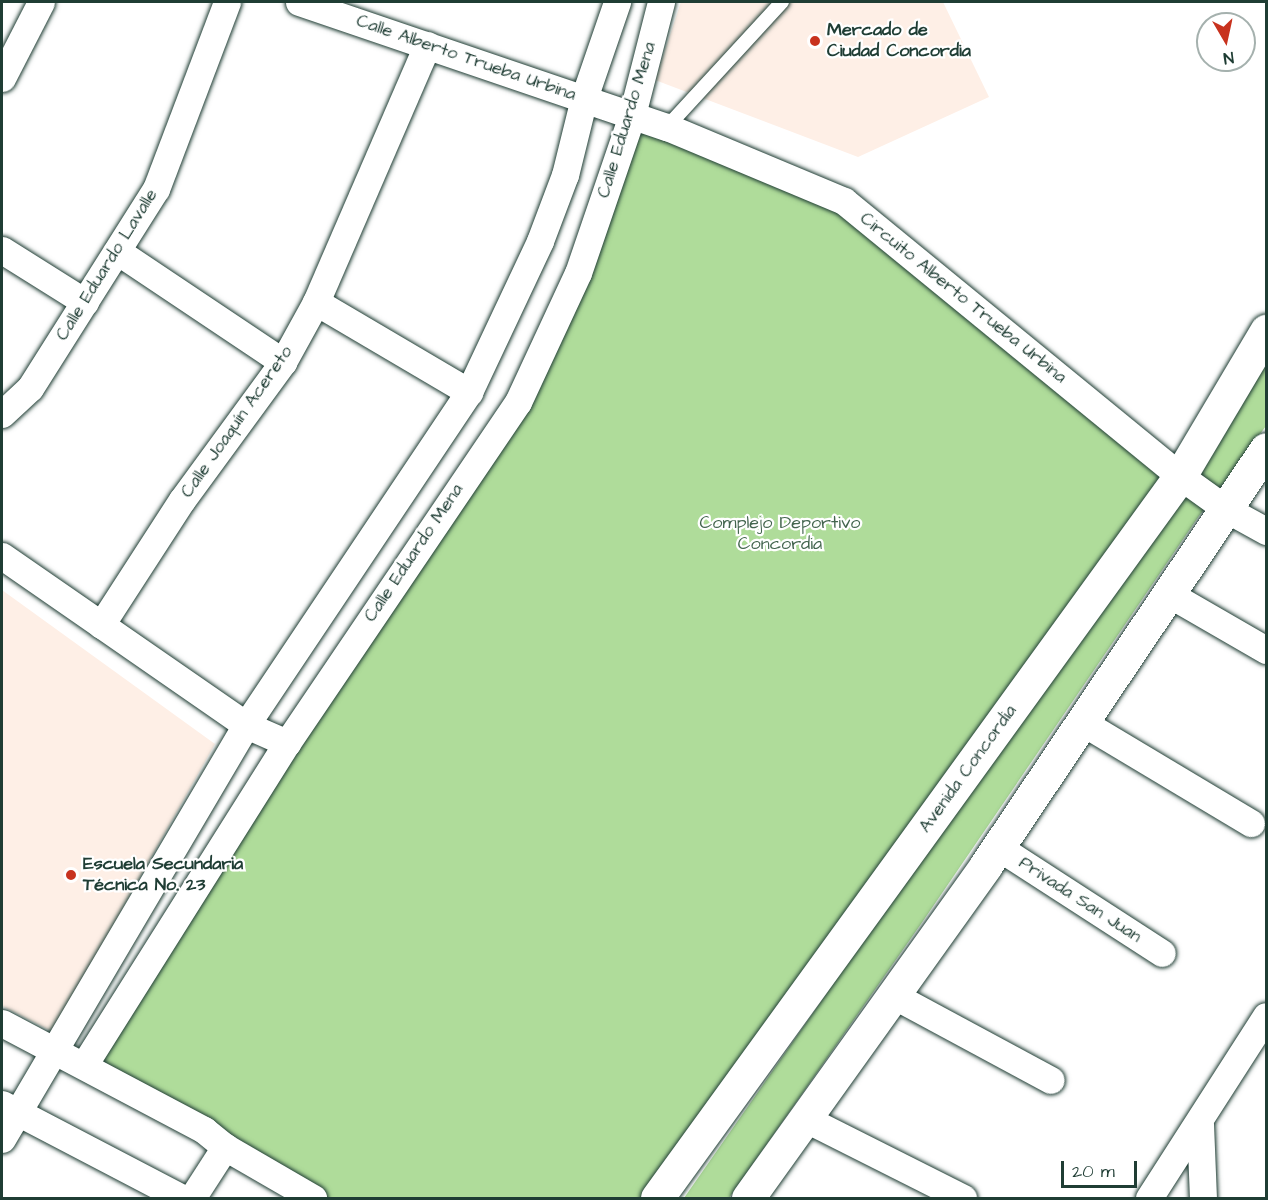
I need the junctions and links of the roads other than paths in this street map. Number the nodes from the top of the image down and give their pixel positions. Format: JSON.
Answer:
{"nodes":[{"id":1,"x":41,"y":2,"type":"edge"},
{"id":2,"x":227,"y":2,"type":"edge"},
{"id":3,"x":299,"y":2,"type":"edge"},
{"id":4,"x":616,"y":2,"type":"edge"},
{"id":5,"x":661,"y":2,"type":"edge"},
{"id":6,"x":782,"y":2,"type":"edge"},
{"id":7,"x":427,"y":45,"type":"junction"},
{"id":8,"x":2,"y":78,"type":"edge"},
{"id":9,"x":584,"y":98,"type":"junction"},
{"id":10,"x":632,"y":115,"type":"junction"},
{"id":11,"x":667,"y":127,"type":"junction"},
{"id":12,"x":2,"y":250,"type":"edge"},
{"id":13,"x":117,"y":251,"type":"junction"},
{"id":14,"x":85,"y":302,"type":"junction"},
{"id":15,"x":316,"y":302,"type":"junction"},
{"id":16,"x":1266,"y":331,"type":"edge"},
{"id":17,"x":283,"y":362,"type":"junction"},
{"id":18,"x":469,"y":392,"type":"junction"},
{"id":19,"x":2,"y":414,"type":"edge"},
{"id":20,"x":1266,"y":449,"type":"edge"},
{"id":21,"x":1180,"y":476,"type":"junction"},
{"id":22,"x":1226,"y":509,"type":"junction"},
{"id":23,"x":1266,"y":531,"type":"edge"},
{"id":24,"x":2,"y":556,"type":"edge"},
{"id":25,"x":1169,"y":594,"type":"junction"},
{"id":26,"x":101,"y":625,"type":"junction"},
{"id":27,"x":1266,"y":650,"type":"edge"},
{"id":28,"x":1082,"y":722,"type":"junction"},
{"id":29,"x":246,"y":724,"type":"junction"},
{"id":30,"x":287,"y":743,"type":"junction"},
{"id":31,"x":1251,"y":823,"type":"dead end"},
{"id":32,"x":998,"y":847,"type":"junction"},
{"id":33,"x":1162,"y":953,"type":"dead end"},
{"id":34,"x":893,"y":995,"type":"junction"},
{"id":35,"x":1266,"y":1016,"type":"edge"},
{"id":36,"x":2,"y":1023,"type":"edge"},
{"id":37,"x":52,"y":1050,"type":"junction"},
{"id":38,"x":84,"y":1065,"type":"junction"},
{"id":39,"x":1051,"y":1080,"type":"dead end"},
{"id":40,"x":10,"y":1108,"type":"edge"},
{"id":41,"x":806,"y":1119,"type":"junction"},
{"id":42,"x":1200,"y":1124,"type":"junction"},
{"id":43,"x":2,"y":1139,"type":"edge"},
{"id":44,"x":225,"y":1148,"type":"junction"},
{"id":45,"x":182,"y":1198,"type":"edge"},
{"id":46,"x":192,"y":1198,"type":"edge"},
{"id":47,"x":313,"y":1198,"type":"edge"},
{"id":48,"x":657,"y":1198,"type":"edge"},
{"id":49,"x":748,"y":1198,"type":"edge"},
{"id":50,"x":963,"y":1198,"type":"edge"},
{"id":51,"x":1149,"y":1198,"type":"edge"},
{"id":52,"x":1203,"y":1198,"type":"edge"}],
"edges":[{"from":1,"to":8,"type":"street"},
{"from":2,"to":13,"type":"street","name":"Calle Eduardo Lavalle"},
{"from":3,"to":7,"type":"street","name":"Calle Alberto Trueba Urbina"},
{"from":4,"to":9,"type":"street"},
{"from":5,"to":10,"type":"street","name":"Calle Eduardo Mena"},
{"from":6,"to":11,"type":"lane"},
{"from":7,"to":9,"type":"street","name":"Calle Alberto Trueba Urbina"},
{"from":7,"to":15,"type":"street","name":"Calle Joaquín Acereto"},
{"from":9,"to":10,"type":"street","name":"Calle Alberto Trueba Urbina"},
{"from":9,"to":18,"type":"street"},
{"from":10,"to":11,"type":"street","name":"Circuito Alberto Trueba Urbina"},
{"from":10,"to":30,"type":"street","name":"Calle Eduardo Mena"},
{"from":11,"to":21,"type":"street","name":"Circuito Alberto Trueba Urbina"},
{"from":12,"to":14,"type":"street"},
{"from":13,"to":14,"type":"street","name":"Calle Eduardo Lavalle"},
{"from":13,"to":17,"type":"street"},
{"from":14,"to":19,"type":"street","name":"Calle Eduardo Lavalle"},
{"from":15,"to":17,"type":"street","name":"Calle Joaquín Acereto"},
{"from":15,"to":18,"type":"street"},
{"from":16,"to":21,"type":"main road","name":"Avenida Concordia"},
{"from":17,"to":26,"type":"street","name":"Calle Joaquín Acereto"},
{"from":18,"to":29,"type":"street"},
{"from":20,"to":22,"type":"main road"},
{"from":21,"to":22,"type":"street","name":"Circuito Alberto Trueba Urbina"},
{"from":21,"to":48,"type":"main road","name":"Avenida Concordia"},
{"from":22,"to":23,"type":"street","name":"Circuito Alberto Trueba Urbina"},
{"from":22,"to":25,"type":"main road"},
{"from":24,"to":26,"type":"street"},
{"from":25,"to":27,"type":"street"},
{"from":25,"to":28,"type":"main road"},
{"from":26,"to":29,"type":"street"},
{"from":28,"to":31,"type":"street"},
{"from":28,"to":32,"type":"main road"},
{"from":29,"to":30,"type":"street"},
{"from":29,"to":37,"type":"street"},
{"from":30,"to":38,"type":"street","name":"Calle Eduardo Mena"},
{"from":32,"to":33,"type":"street","name":"Privada San Juan"},
{"from":32,"to":34,"type":"main road"},
{"from":34,"to":39,"type":"street"},
{"from":34,"to":41,"type":"main road"},
{"from":35,"to":42,"type":"street"},
{"from":36,"to":37,"type":"street"},
{"from":37,"to":38,"type":"street"},
{"from":37,"to":40,"type":"street"},
{"from":38,"to":44,"type":"street"},
{"from":40,"to":43,"type":"street"},
{"from":40,"to":45,"type":"street"},
{"from":41,"to":49,"type":"main road"},
{"from":41,"to":50,"type":"street"},
{"from":42,"to":51,"type":"street"},
{"from":42,"to":52,"type":"street"},
{"from":44,"to":46,"type":"street"},
{"from":44,"to":47,"type":"street"}]}
